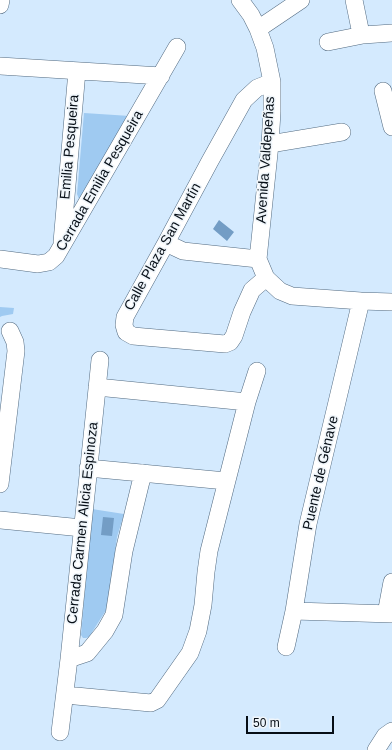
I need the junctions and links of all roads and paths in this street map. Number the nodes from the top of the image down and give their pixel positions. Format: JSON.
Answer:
{"nodes":[{"id":1,"x":1,"y":0,"type":"edge"},
{"id":2,"x":240,"y":0,"type":"edge"},
{"id":3,"x":301,"y":0,"type":"edge"},
{"id":4,"x":354,"y":0,"type":"edge"},
{"id":5,"x":0,"y":5,"type":"edge"},
{"id":6,"x":258,"y":29,"type":"junction"},
{"id":7,"x":392,"y":33,"type":"edge"},
{"id":8,"x":363,"y":35,"type":"junction"},
{"id":9,"x":328,"y":42,"type":"dead end"},
{"id":10,"x":177,"y":47,"type":"dead end"},
{"id":11,"x":0,"y":66,"type":"edge"},
{"id":12,"x":77,"y":71,"type":"junction"},
{"id":13,"x":161,"y":76,"type":"junction"},
{"id":14,"x":272,"y":82,"type":"junction"},
{"id":15,"x":383,"y":91,"type":"dead end"},
{"id":16,"x":392,"y":127,"type":"edge"},
{"id":17,"x":342,"y":132,"type":"dead end"},
{"id":18,"x":270,"y":144,"type":"junction"},
{"id":19,"x":166,"y":242,"type":"junction"},
{"id":20,"x":61,"y":248,"type":"junction"},
{"id":21,"x":0,"y":259,"type":"edge"},
{"id":22,"x":258,"y":259,"type":"junction"},
{"id":23,"x":266,"y":278,"type":"junction"},
{"id":24,"x":361,"y":300,"type":"junction"},
{"id":25,"x":392,"y":302,"type":"edge"},
{"id":26,"x":10,"y":331,"type":"dead end"},
{"id":27,"x":100,"y":360,"type":"dead end"},
{"id":28,"x":257,"y":371,"type":"dead end"},
{"id":29,"x":97,"y":387,"type":"junction"},
{"id":30,"x":247,"y":402,"type":"junction"},
{"id":31,"x":88,"y":468,"type":"junction"},
{"id":32,"x":143,"y":473,"type":"junction"},
{"id":33,"x":226,"y":481,"type":"junction"},
{"id":34,"x":0,"y":484,"type":"edge"},
{"id":35,"x":0,"y":520,"type":"edge"},
{"id":36,"x":82,"y":528,"type":"junction"},
{"id":37,"x":392,"y":582,"type":"edge"},
{"id":38,"x":294,"y":611,"type":"junction"},
{"id":39,"x":389,"y":614,"type":"edge"},
{"id":40,"x":286,"y":647,"type":"dead end"},
{"id":41,"x":69,"y":659,"type":"junction"},
{"id":42,"x":65,"y":695,"type":"junction"},
{"id":43,"x":392,"y":731,"type":"edge"},
{"id":44,"x":60,"y":732,"type":"dead end"},
{"id":45,"x":376,"y":750,"type":"edge"}],
"edges":[{"from":1,"to":5,"type":"street"},
{"from":2,"to":6,"type":"street","name":"Avenida Valdepeñas"},
{"from":3,"to":6,"type":"street"},
{"from":4,"to":8,"type":"street"},
{"from":6,"to":14,"type":"street","name":"Avenida Valdepeñas"},
{"from":7,"to":8,"type":"street"},
{"from":8,"to":9,"type":"street"},
{"from":10,"to":13,"type":"street","name":"Cerrada Emilia Pesqueira"},
{"from":11,"to":12,"type":"street"},
{"from":12,"to":13,"type":"street"},
{"from":12,"to":20,"type":"street","name":"Emilia Pesqueira"},
{"from":13,"to":20,"type":"street","name":"Cerrada Emilia Pesqueira"},
{"from":14,"to":18,"type":"street","name":"Avenida Valdepeñas"},
{"from":14,"to":19,"type":"street","name":"Calle Plaza San Martín"},
{"from":15,"to":16,"type":"street"},
{"from":17,"to":18,"type":"street"},
{"from":18,"to":22,"type":"street","name":"Avenida Valdepeñas"},
{"from":19,"to":22,"type":"street"},
{"from":19,"to":23,"type":"street","name":"Calle Plaza San Martín"},
{"from":20,"to":21,"type":"street","name":"Cerrada Emilia Pesqueira"},
{"from":22,"to":23,"type":"street","name":"Avenida Valdepeñas"},
{"from":23,"to":24,"type":"street","name":"Avenida Valdepeñas"},
{"from":24,"to":25,"type":"street","name":"Avenida Valdepeñas"},
{"from":24,"to":38,"type":"street","name":"Puente de Génave"},
{"from":26,"to":34,"type":"street"},
{"from":27,"to":29,"type":"street","name":"Cerrada Carmen Alicia Espinoza"},
{"from":28,"to":30,"type":"street"},
{"from":29,"to":30,"type":"street"},
{"from":29,"to":31,"type":"street","name":"Cerrada Carmen Alicia Espinoza"},
{"from":30,"to":33,"type":"street"},
{"from":31,"to":32,"type":"street"},
{"from":31,"to":36,"type":"street","name":"Cerrada Carmen Alicia Espinoza"},
{"from":32,"to":33,"type":"street"},
{"from":32,"to":41,"type":"street"},
{"from":33,"to":42,"type":"street"},
{"from":35,"to":36,"type":"street"},
{"from":36,"to":41,"type":"street","name":"Cerrada Carmen Alicia Espinoza"},
{"from":37,"to":39,"type":"street"},
{"from":38,"to":39,"type":"street"},
{"from":38,"to":40,"type":"street","name":"Puente de Génave"},
{"from":41,"to":42,"type":"street","name":"Cerrada Carmen Alicia Espinoza"},
{"from":42,"to":44,"type":"street","name":"Cerrada Carmen Alicia Espinoza"},
{"from":43,"to":45,"type":"street"}]}
